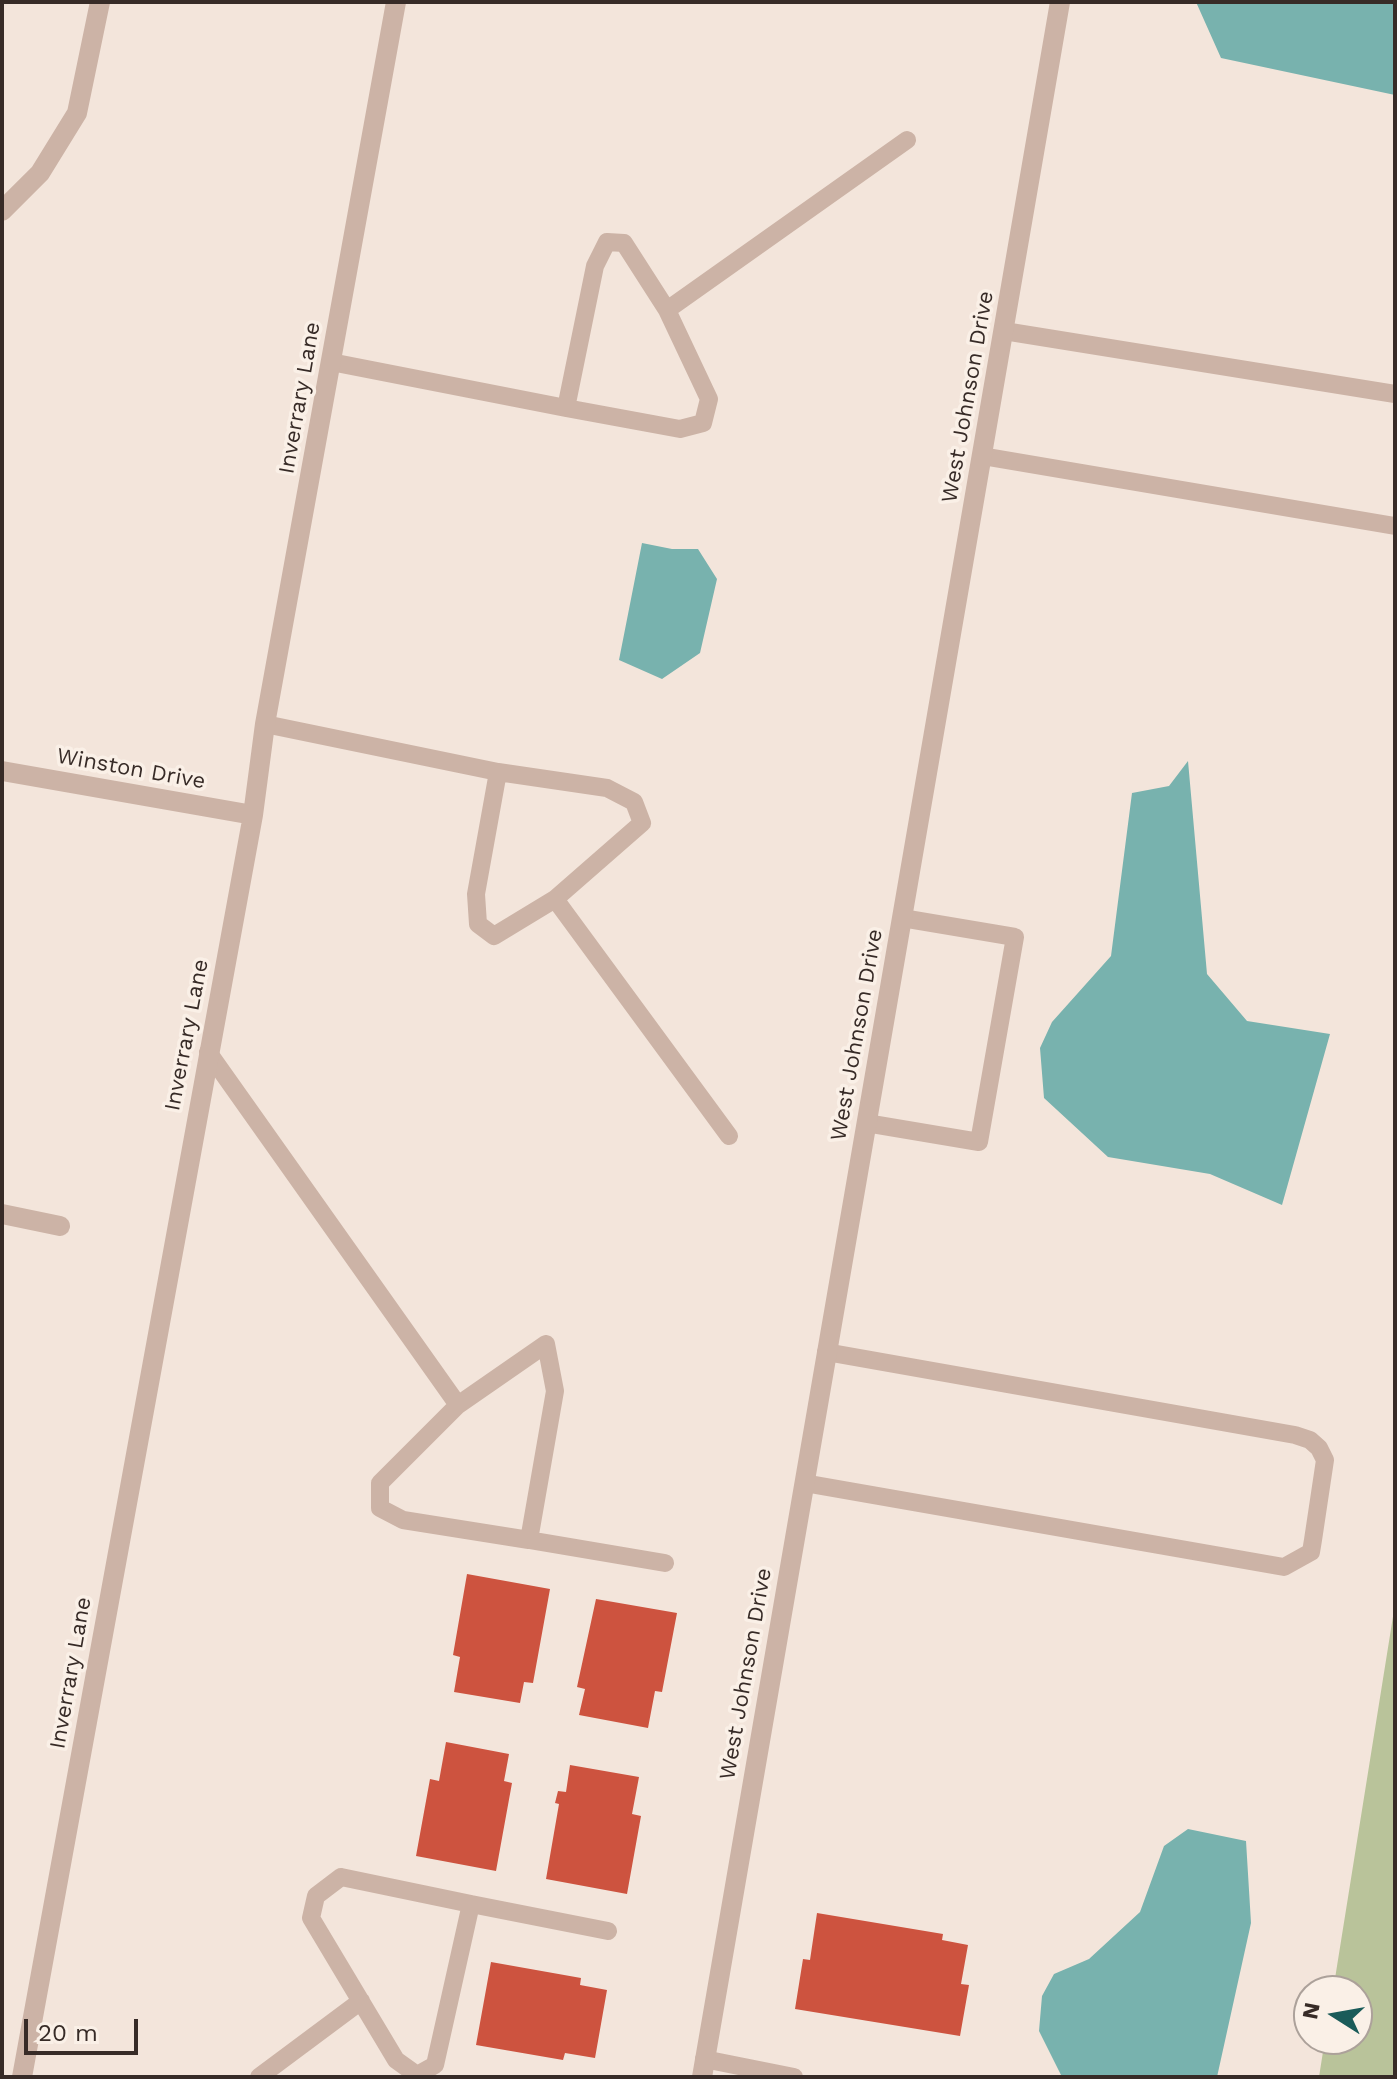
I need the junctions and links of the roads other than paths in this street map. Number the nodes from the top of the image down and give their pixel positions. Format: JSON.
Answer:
{"nodes":[{"id":1,"x":100,"y":2,"type":"edge"},
{"id":2,"x":396,"y":2,"type":"edge"},
{"id":3,"x":1060,"y":2,"type":"edge"},
{"id":4,"x":907,"y":140,"type":"dead end"},
{"id":5,"x":2,"y":211,"type":"edge"},
{"id":6,"x":667,"y":310,"type":"junction"},
{"id":7,"x":1004,"y":331,"type":"junction"},
{"id":8,"x":331,"y":362,"type":"junction"},
{"id":9,"x":1395,"y":394,"type":"edge"},
{"id":10,"x":566,"y":408,"type":"junction"},
{"id":11,"x":982,"y":456,"type":"junction"},
{"id":12,"x":1395,"y":526,"type":"edge"},
{"id":13,"x":265,"y":724,"type":"junction"},
{"id":14,"x":2,"y":771,"type":"edge"},
{"id":15,"x":498,"y":772,"type":"junction"},
{"id":16,"x":253,"y":815,"type":"junction"},
{"id":17,"x":555,"y":899,"type":"junction"},
{"id":18,"x":902,"y":918,"type":"junction"},
{"id":19,"x":208,"y":1052,"type":"junction"},
{"id":20,"x":866,"y":1123,"type":"junction"},
{"id":21,"x":729,"y":1136,"type":"dead end"},
{"id":22,"x":2,"y":1214,"type":"edge"},
{"id":23,"x":60,"y":1226,"type":"dead end"},
{"id":24,"x":826,"y":1352,"type":"junction"},
{"id":25,"x":458,"y":1405,"type":"junction"},
{"id":26,"x":804,"y":1483,"type":"junction"},
{"id":27,"x":529,"y":1540,"type":"junction"},
{"id":28,"x":665,"y":1563,"type":"dead end"},
{"id":29,"x":471,"y":1904,"type":"junction"},
{"id":30,"x":608,"y":1931,"type":"dead end"},
{"id":31,"x":361,"y":2001,"type":"junction"},
{"id":32,"x":703,"y":2068,"type":"edge"},
{"id":33,"x":22,"y":2077,"type":"edge"},
{"id":34,"x":259,"y":2077,"type":"edge"},
{"id":35,"x":794,"y":2077,"type":"edge"}],
"edges":[{"from":1,"to":5,"type":"street"},
{"from":2,"to":8,"type":"street","name":"Inverrary Lane"},
{"from":3,"to":7,"type":"street","name":"West Johnson Drive"},
{"from":4,"to":6,"type":"lane"},
{"from":6,"to":10,"type":"lane"},
{"from":6,"to":10,"type":"lane"},
{"from":7,"to":9,"type":"lane"},
{"from":7,"to":11,"type":"street","name":"West Johnson Drive"},
{"from":8,"to":10,"type":"lane"},
{"from":8,"to":13,"type":"street","name":"Inverrary Lane"},
{"from":11,"to":12,"type":"lane"},
{"from":11,"to":18,"type":"street","name":"West Johnson Drive"},
{"from":13,"to":15,"type":"lane"},
{"from":13,"to":16,"type":"street","name":"Inverrary Lane"},
{"from":14,"to":16,"type":"street","name":"Winston Drive"},
{"from":15,"to":17,"type":"lane"},
{"from":15,"to":17,"type":"lane"},
{"from":16,"to":19,"type":"street","name":"Inverrary Lane"},
{"from":17,"to":21,"type":"lane"},
{"from":18,"to":20,"type":"street","name":"West Johnson Drive"},
{"from":18,"to":20,"type":"lane"},
{"from":19,"to":25,"type":"lane"},
{"from":19,"to":33,"type":"street","name":"Inverrary Lane"},
{"from":20,"to":24,"type":"street","name":"West Johnson Drive"},
{"from":22,"to":23,"type":"street"},
{"from":24,"to":26,"type":"street","name":"West Johnson Drive"},
{"from":24,"to":26,"type":"lane"},
{"from":25,"to":27,"type":"lane"},
{"from":25,"to":27,"type":"lane"},
{"from":26,"to":32,"type":"street","name":"West Johnson Drive"},
{"from":27,"to":28,"type":"lane"},
{"from":29,"to":30,"type":"lane"},
{"from":29,"to":31,"type":"lane"},
{"from":29,"to":31,"type":"lane"},
{"from":31,"to":34,"type":"lane"},
{"from":32,"to":35,"type":"lane"}]}
